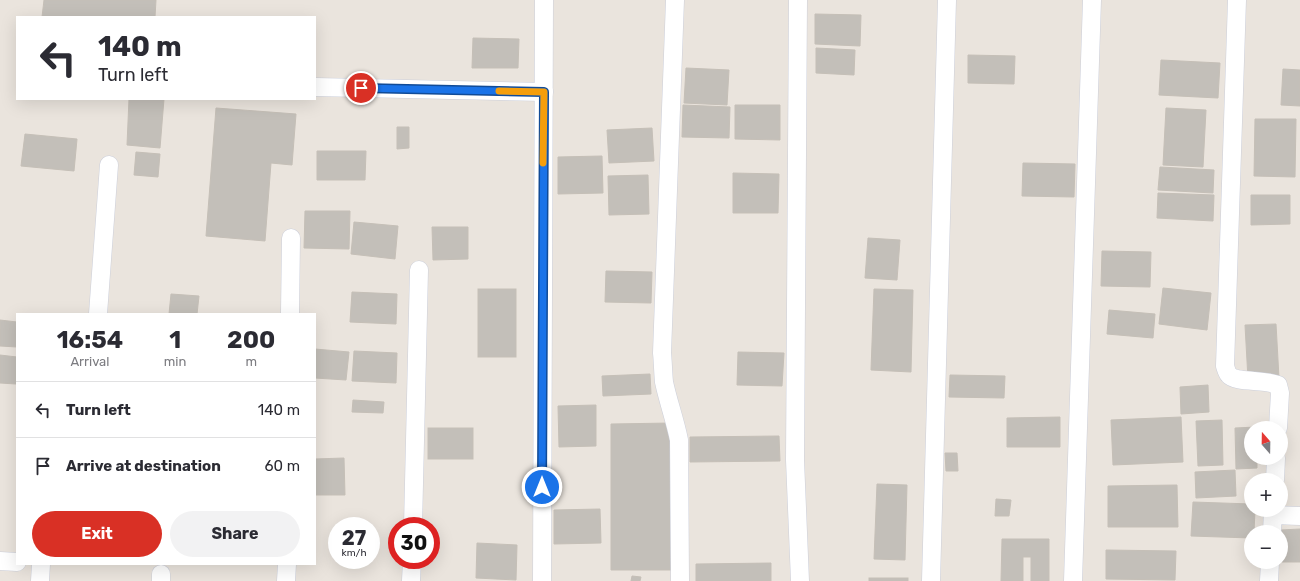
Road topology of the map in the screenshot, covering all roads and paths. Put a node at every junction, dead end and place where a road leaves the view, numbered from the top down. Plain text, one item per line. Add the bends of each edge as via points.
1 (544, 0) edge
2 (675, 0) edge
3 (798, 0) edge
4 (947, 0) edge
5 (1092, 0) edge
6 (1237, 0) edge
7 (316, 87) edge
8 (544, 92) junction
9 (109, 165) dead end
10 (291, 238) dead end
11 (419, 270) dead end
12 (98, 313) edge
13 (290, 313) edge
14 (1278, 421) edge
15 (1300, 516) edge
16 (412, 517) edge
17 (1272, 519) edge
18 (0, 561) edge
19 (16, 562) edge
20 (40, 565) edge
21 (287, 565) edge
22 (412, 569) edge
23 (1270, 569) edge
24 (40, 581) edge
25 (286, 581) edge
26 (411, 581) edge
27 (542, 581) edge
28 (680, 581) edge
29 (800, 581) edge
30 (931, 581) edge
31 (1073, 581) edge
32 (1269, 581) edge

1 - 8 street
2 - 28 street via 662,353 664,380 679,440
3 - 29 street via 795,460
4 - 30 street
5 - 31 street
6 - 14 street via 1225,366 1228,375 1234,379 1278,385
7 - 8 street
8 - 27 street
9 - 12 street
10 - 13 street
11 - 16 street
15 - 17 street
18 - 19 street
20 - 24 street
21 - 25 street
22 - 26 street
23 - 32 street

